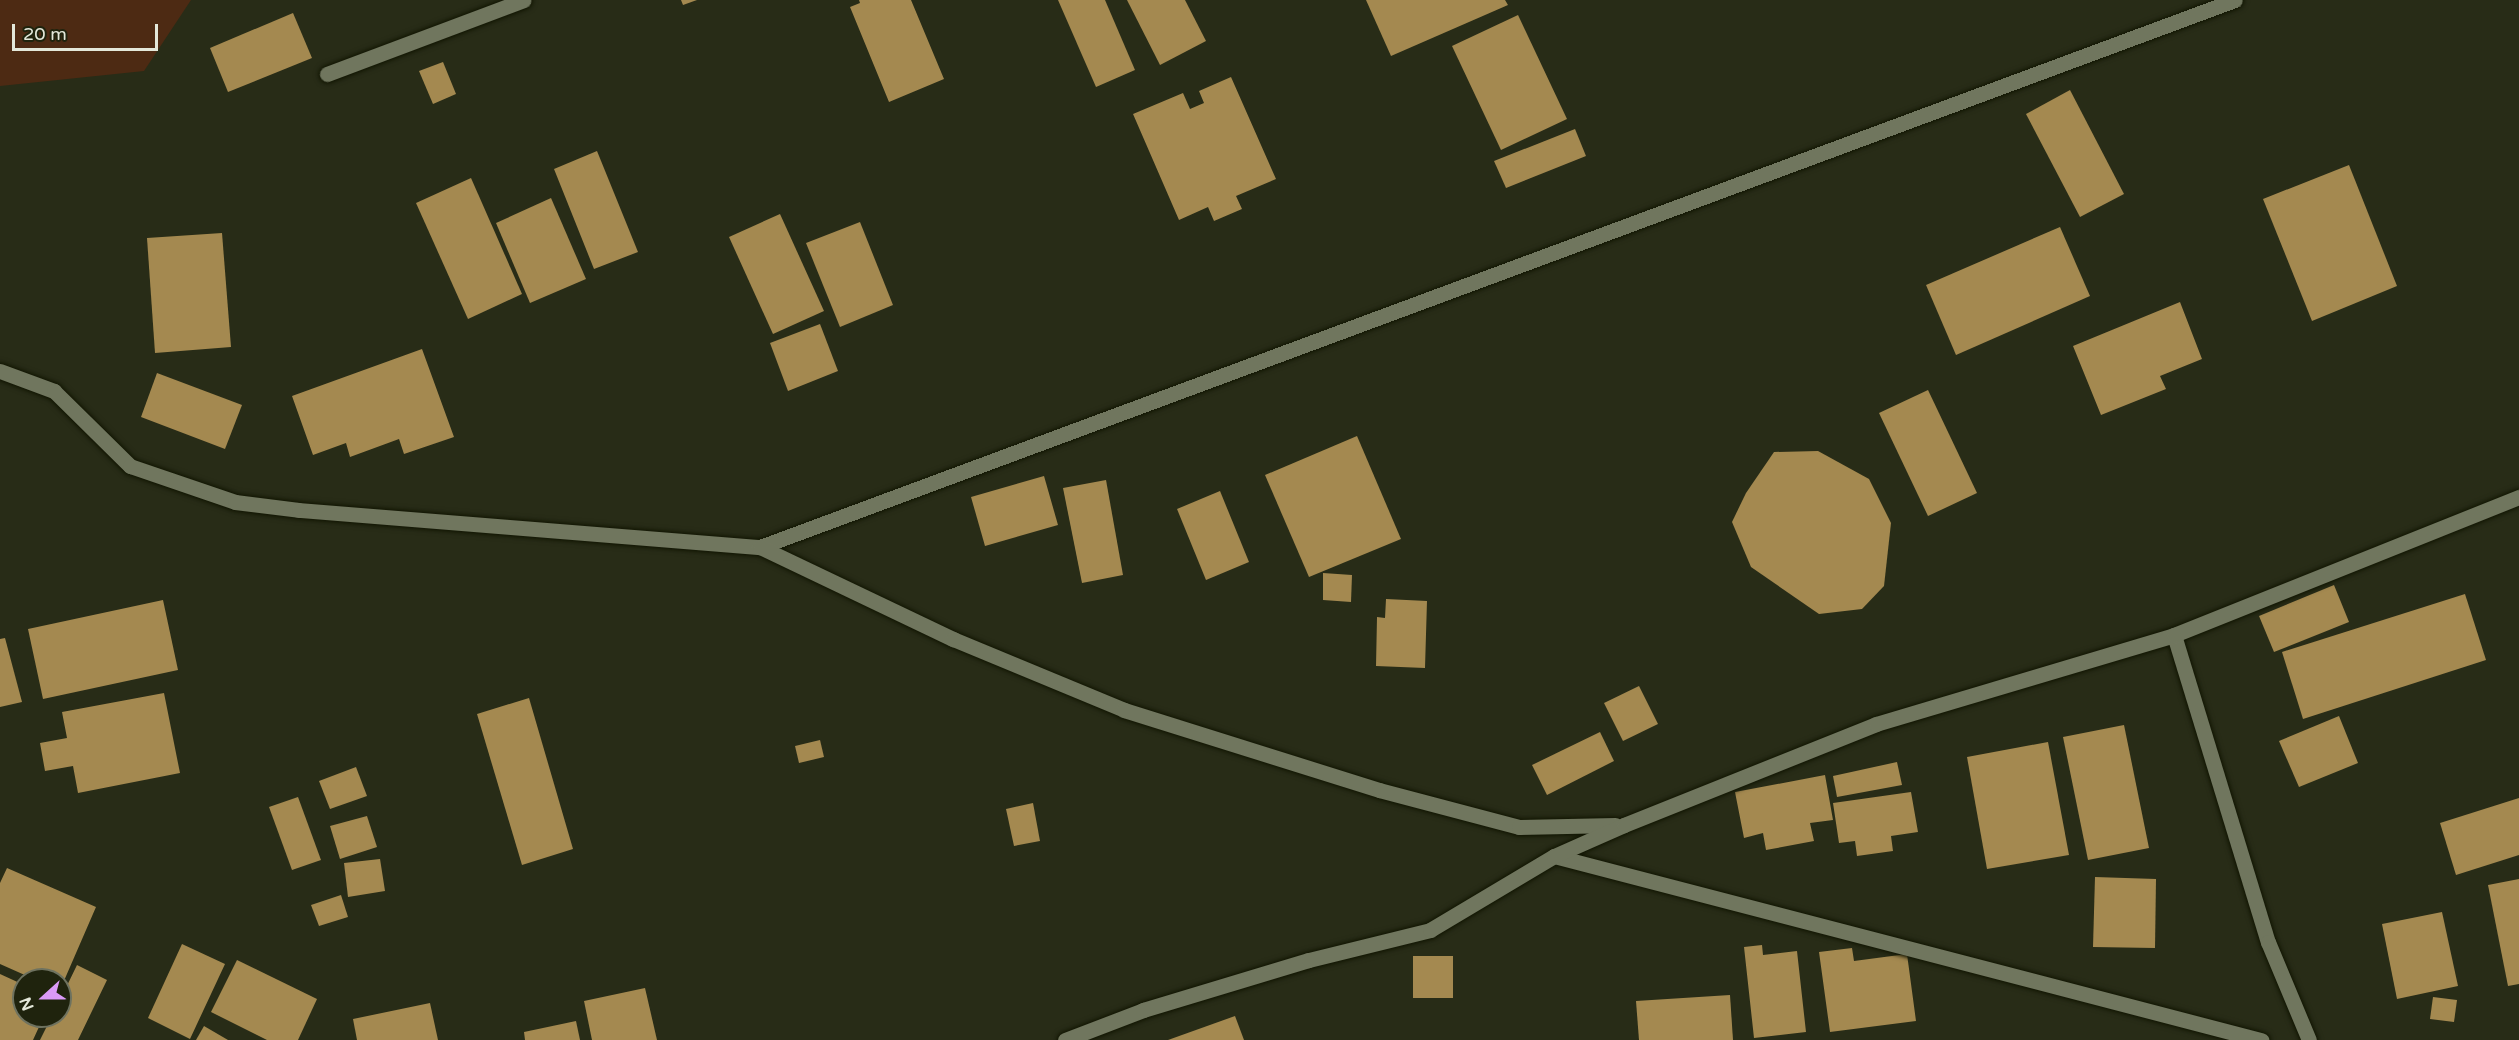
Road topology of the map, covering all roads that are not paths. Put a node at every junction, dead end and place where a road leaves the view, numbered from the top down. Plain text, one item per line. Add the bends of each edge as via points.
1 (524, 0) edge
2 (2235, 0) edge
3 (327, 74) dead end
4 (0, 371) edge
5 (2519, 496) edge
6 (760, 547) junction
7 (2174, 634) junction
8 (1624, 825) junction
9 (1554, 856) junction
10 (1065, 1040) edge
11 (2261, 1040) edge
12 (2309, 1040) edge

1 - 3 street
2 - 6 street
4 - 6 street via 54,391 130,466 235,502
5 - 7 street
6 - 8 street via 953,639 1124,710 1379,790 1519,827
7 - 8 street via 1876,724
7 - 12 street via 2268,942
8 - 9 street
9 - 10 street via 1430,930 1309,960 1143,1010
9 - 11 street

